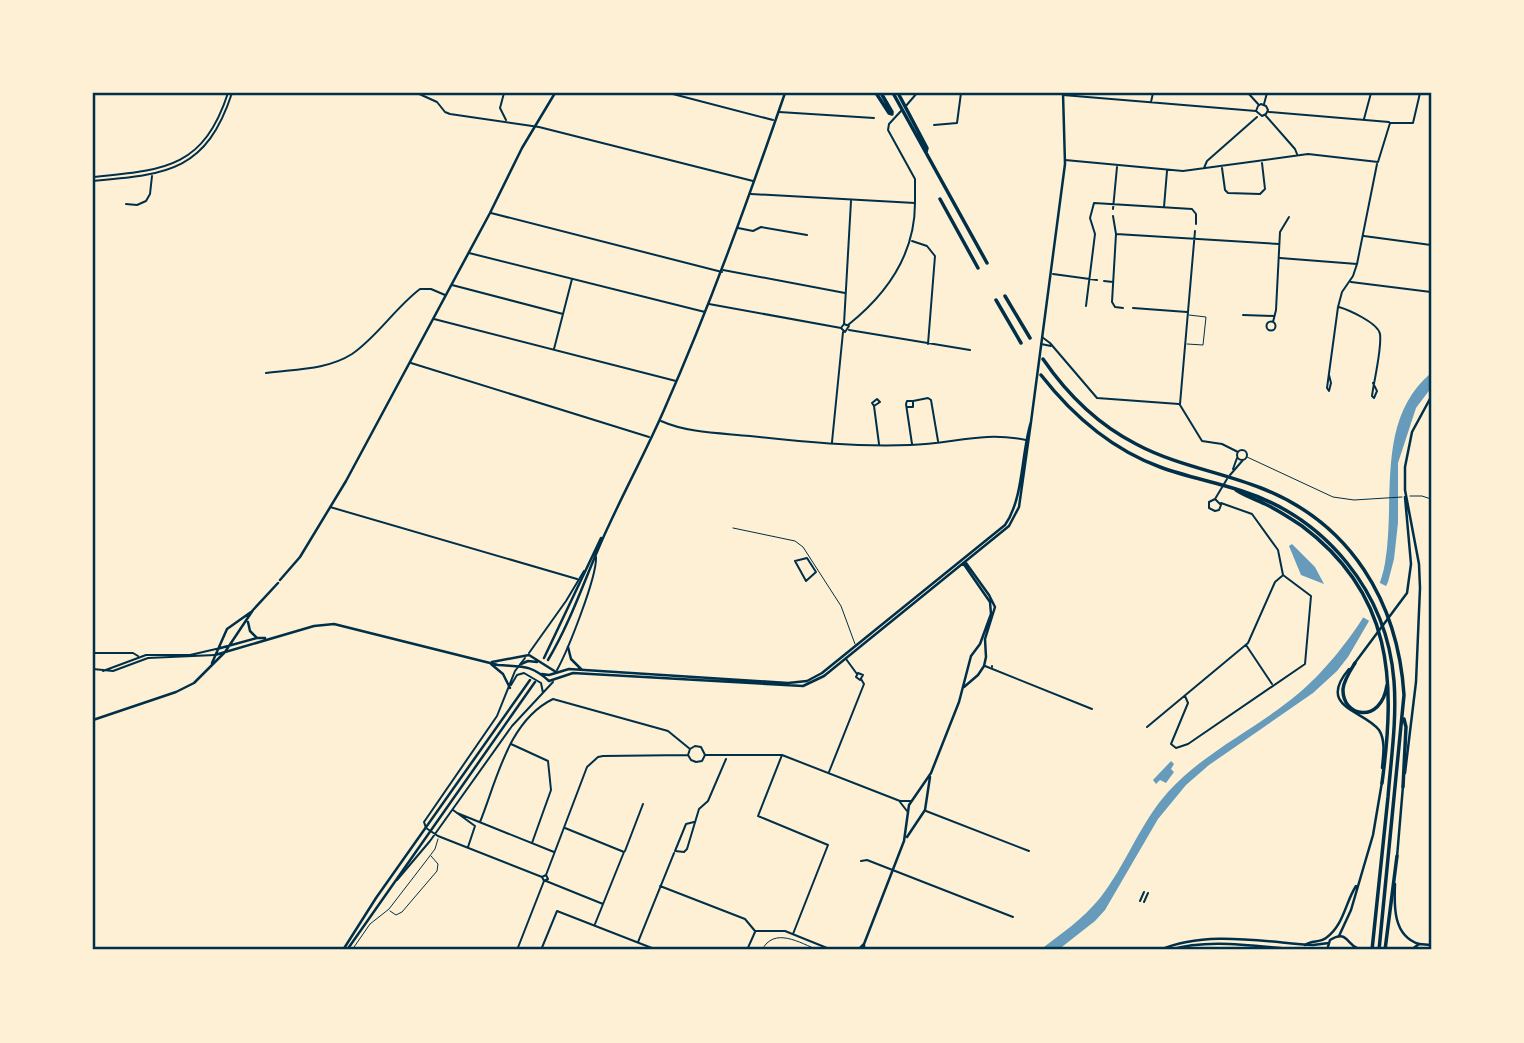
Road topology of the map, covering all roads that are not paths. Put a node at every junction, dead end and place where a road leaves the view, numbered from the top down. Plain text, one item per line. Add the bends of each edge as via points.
1 (230, 93) edge
2 (416, 93) edge
3 (504, 93) edge
4 (555, 93) edge
5 (669, 93) edge
6 (784, 93) edge
7 (878, 93) edge
8 (896, 93) edge
9 (917, 93) edge
10 (961, 93) edge
11 (1153, 93) edge
12 (1248, 93) edge
13 (1268, 93) edge
14 (1371, 93) edge
15 (1420, 93) edge
16 (1063, 94) edge
17 (1151, 103) junction
18 (1259, 105) junction
19 (1264, 105) junction
20 (1256, 111) junction
21 (778, 112) junction
22 (1266, 113) junction
23 (892, 114) dead end
24 (1259, 115) junction
25 (874, 118) dead end
26 (507, 120) junction
27 (775, 120) junction
28 (1364, 120) junction
29 (1390, 122) junction
30 (934, 125) dead end
31 (534, 126) junction
32 (1297, 154) junction
33 (1065, 160) junction
34 (1208, 161) junction
35 (1262, 162) junction
36 (1378, 163) junction
37 (1117, 166) junction
38 (1222, 167) junction
39 (1204, 169) junction
40 (1209, 169) junction
41 (1168, 170) junction
42 (152, 173) junction
43 (93, 179) edge
44 (754, 181) junction
45 (750, 193) junction
46 (940, 199) dead end
47 (852, 200) junction
48 (915, 203) junction
49 (1113, 203) junction
50 (126, 204) dead end
51 (1164, 207) junction
52 (1113, 209) dead end
53 (490, 213) junction
54 (1113, 216) dead end
55 (1289, 217) dead end
56 (1196, 224) dead end
57 (738, 228) junction
58 (1195, 232) dead end
59 (1116, 234) junction
60 (807, 235) dead end
61 (1363, 236) junction
62 (1195, 238) junction
63 (911, 240) junction
64 (1279, 244) junction
65 (1431, 245) edge
66 (469, 252) junction
67 (1279, 258) junction
68 (986, 263) dead end
69 (1357, 264) junction
70 (978, 268) dead end
71 (722, 271) junction
72 (1051, 274) junction
73 (572, 278) junction
74 (1089, 279) junction
75 (1097, 280) dead end
76 (1104, 281) dead end
77 (1350, 281) junction
78 (1113, 282) junction
79 (451, 285) junction
80 (1431, 292) edge
81 (845, 293) junction
82 (446, 295) junction
83 (1005, 296) dead end
84 (996, 300) dead end
85 (709, 304) junction
86 (1086, 306) dead end
87 (1122, 307) dead end
88 (1338, 307) junction
89 (1133, 308) dead end
90 (706, 312) junction
91 (1189, 313) junction
92 (563, 314) junction
93 (1243, 315) dead end
94 (1275, 316) junction
95 (433, 318) junction
96 (1273, 322) dead end
97 (846, 324) junction
98 (842, 330) junction
99 (849, 330) junction
100 (1042, 337) junction
101 (1030, 338) dead end
102 (1021, 343) dead end
103 (928, 344) junction
104 (1041, 344) junction
105 (1187, 344) junction
106 (1052, 347) junction
107 (554, 350) junction
108 (970, 350) dead end
109 (1043, 359) dead end
110 (410, 363) junction
111 (266, 373) dead end
112 (1041, 375) dead end
113 (1329, 375) dead end
114 (677, 381) junction
115 (1373, 383) dead end
116 (1431, 397) edge
117 (913, 401) junction
118 (1180, 404) junction
119 (874, 406) dead end
120 (907, 407) junction
121 (660, 421) junction
122 (651, 438) junction
123 (1028, 440) junction
124 (938, 442) junction
125 (832, 444) junction
126 (879, 445) junction
127 (912, 445) junction
128 (1238, 452) junction
129 (1237, 457) junction
130 (1247, 457) junction
131 (1243, 460) junction
132 (1233, 471) junction
133 (1231, 487) junction
134 (1405, 490) junction
135 (1215, 499) junction
136 (1431, 499) edge
137 (1221, 503) junction
138 (330, 507) junction
139 (733, 528) dead end
140 (605, 532) junction
141 (596, 557) junction
142 (807, 558) joint
143 (963, 563) junction
144 (587, 568) junction
145 (1283, 575) junction
146 (578, 579) junction
147 (253, 610) junction
148 (248, 618) junction
149 (257, 638) junction
150 (268, 638) junction
151 (1246, 644) junction
152 (230, 646) junction
153 (568, 647) junction
154 (857, 647) junction
155 (978, 647) junction
156 (217, 649) junction
157 (986, 651) junction
158 (225, 652) junction
159 (93, 653) edge
160 (125, 654) junction
161 (215, 655) junction
162 (527, 656) junction
163 (139, 657) junction
164 (844, 657) junction
165 (135, 661) junction
166 (488, 662) junction
167 (537, 662) junction
168 (1355, 663) junction
169 (519, 666) junction
170 (984, 666) junction
171 (211, 667) junction
172 (93, 670) edge
173 (582, 670) junction
174 (556, 672) junction
175 (966, 673) junction
176 (542, 674) junction
177 (555, 678) junction
178 (973, 678) junction
179 (1388, 679) junction
180 (533, 681) dead end
181 (742, 683) junction
182 (1273, 685) junction
183 (964, 687) junction
184 (510, 688) junction
185 (542, 694) junction
186 (1185, 696) junction
187 (1091, 709) dead end
188 (1403, 716) junction
189 (93, 720) edge
190 (1147, 727) dead end
191 (510, 744) junction
192 (690, 749) junction
193 (688, 755) junction
194 (705, 755) junction
195 (782, 755) junction
196 (726, 760) dead end
197 (828, 773) junction
198 (931, 773) junction
199 (1382, 783) junction
200 (1403, 787) junction
201 (918, 793) junction
202 (927, 799) junction
203 (900, 801) junction
204 (911, 801) junction
205 (643, 804) dead end
206 (453, 809) junction
207 (925, 810) junction
208 (457, 813) junction
209 (907, 815) junction
210 (480, 822) junction
211 (694, 822) junction
212 (917, 822) junction
213 (565, 828) junction
214 (428, 830) junction
215 (436, 835) junction
216 (904, 841) junction
217 (532, 843) junction
218 (468, 847) junction
219 (675, 851) junction
220 (1029, 851) dead end
221 (555, 852) junction
222 (624, 852) junction
223 (430, 855) junction
224 (1396, 856) junction
225 (861, 861) dead end
226 (890, 869) junction
227 (544, 879) junction
228 (394, 883) junction
229 (1358, 883) junction
230 (660, 886) junction
231 (1143, 891) dead end
232 (1147, 893) dead end
233 (1140, 901) dead end
234 (1144, 902) dead end
235 (603, 904) junction
236 (389, 909) junction
237 (1013, 917) dead end
238 (595, 925) junction
239 (755, 931) junction
240 (793, 934) junction
241 (1339, 936) junction
242 (638, 943) junction
243 (1329, 943) junction
244 (1352, 943) junction
245 (864, 944) junction
246 (1419, 944) junction
247 (1431, 944) edge
248 (1306, 945) junction
249 (1362, 949) edge
250 (345, 950) edge
251 (352, 950) edge
252 (517, 950) edge
253 (541, 950) edge
254 (657, 950) edge
255 (747, 950) edge
256 (762, 950) edge
257 (818, 950) edge
258 (832, 950) edge
259 (858, 950) edge
260 (864, 950) edge
261 (1160, 950) edge
262 (1170, 950) edge
263 (1307, 950) edge
264 (1327, 950) edge
265 (1353, 950) edge
266 (1376, 950) edge
267 (1385, 950) edge
268 (1411, 950) edge

1 - 42 street via 220,124 199,152 181,164
2 - 26 street via 450,114
3 - 26 street via 500,108
4 - 31 street
5 - 27 street
6 - 21 street
7 - 23 highway
8 - 68 highway
9 - 48 street via 889,124 889,134 915,179
10 - 30 street via 957,123
11 - 17 street
12 - 18 street
13 - 19 street
14 - 28 street
15 - 29 street via 1413,123
16 - 17 street
16 - 33 street
17 - 20 street
18 - 19 street
18 - 20 street
19 - 22 street
20 - 24 street
21 - 25 street
21 - 27 street
22 - 24 street
22 - 28 street
22 - 32 street
24 - 34 street
26 - 31 street
27 - 44 street
28 - 29 street
29 - 36 street
31 - 44 street
31 - 53 street
32 - 35 street
32 - 36 street
33 - 37 street
33 - 72 street
34 - 39 street
34 - 40 street
35 - 38 street
35 - 38 street via 1265,189 1260,194 1228,193
36 - 61 street
37 - 41 street
37 - 49 street
38 - 40 street
39 - 40 street
39 - 41 street
41 - 51 street
42 - 43 street
42 - 50 street via 146,201
44 - 45 street
45 - 47 street
45 - 57 street
46 - 70 highway
47 - 48 street
47 - 81 street
48 - 63 street
49 - 51 street
49 - 52 street
49 - 74 street via 1096,202 1091,207 1095,234
51 - 56 street via 1192,209
53 - 66 street
53 - 71 street
54 - 59 street
55 - 64 street
57 - 60 street
57 - 71 street
58 - 62 street
59 - 62 street
59 - 78 street
61 - 65 street
61 - 69 street
62 - 64 street
62 - 91 street
63 - 97 street via 879,296
63 - 103 street via 927,246 935,256
64 - 67 street
66 - 73 street
66 - 79 street
67 - 69 street
67 - 94 street
69 - 77 street
71 - 81 street
71 - 85 street
72 - 74 street
72 - 100 street
73 - 90 street
73 - 92 street
74 - 75 street
74 - 86 street
76 - 78 street
77 - 80 street
77 - 88 street
78 - 87 street via 1112,304
79 - 82 street
79 - 92 street
81 - 97 street
82 - 95 street
82 - 111 street via 420,289 342,359
83 - 101 highway
84 - 102 highway
85 - 90 street
85 - 98 street
88 - 113 street
88 - 115 street via 1379,331
89 - 91 street
90 - 114 street
91 - 105 street
91 - 105 lane via 1206,317 1205,344
92 - 107 street
93 - 94 street
94 - 96 street
95 - 107 street
95 - 110 street
97 - 98 street
97 - 99 street
98 - 99 street
98 - 125 street
99 - 103 street
100 - 104 street
100 - 106 street
103 - 108 street
104 - 106 street
104 - 123 street
105 - 118 street
106 - 118 street via 1097,398
107 - 114 street
109 - 188 highway via 1080,404 1127,440 1168,459 1270,492 1306,512 1339,540 1368,576 1390,620 1403,674
110 - 122 street
110 - 138 street
112 - 133 highway via 1081,419 1116,446 1160,467
114 - 121 street
116 - 134 street via 1409,441
117 - 120 street via 913,407
117 - 120 street via 906,402
117 - 124 street via 931,400
118 - 128 street via 1202,441
119 - 126 street
120 - 127 street
121 - 122 street
121 - 125 street via 697,431
122 - 140 street
123 - 124 street via 978,436
123 - 143 street via 1016,510 1000,531
124 - 127 street
125 - 126 street
126 - 127 street
128 - 129 street
128 - 130 street via 1244,450
129 - 131 street
129 - 132 street
130 - 131 street
130 - 136 lane via 1333,497
131 - 132 street
132 - 135 street
133 - 179 highway via 1302,527 1348,572 1376,620
133 - 266 highway via 1280,506 1323,535 1355,573 1385,632 1392,660 1394,736
134 - 168 street via 1411,572 1407,593
134 - 200 street via 1420,588 1416,682
135 - 137 street
135 - 137 street via 1209,502 1212,510 1219,510
137 - 145 street via 1252,514 1278,550
138 - 146 street
138 - 147 street via 300,557
139 - 154 lane via 795,541 803,547 841,606
140 - 141 street
140 - 144 street
141 - 144 street via 578,604 546,659
141 - 153 street
142 - 142 street via 816,572 806,581 795,561
143 - 154 street
143 - 155 street via 992,608
143 - 157 street via 995,607
144 - 146 street
145 - 151 street via 1275,582
145 - 182 street via 1311,599 1305,664
146 - 162 street
147 - 148 street
147 - 156 street via 227,629
148 - 149 street via 249,629
148 - 152 street
149 - 150 street
149 - 152 street
150 - 158 street
150 - 166 street via 334,624
151 - 182 street
151 - 186 street
152 - 156 street
152 - 158 street
153 - 173 street via 572,661
153 - 174 street
154 - 164 street
155 - 157 street
155 - 175 street
156 - 161 street
156 - 163 street
157 - 170 street
158 - 161 street
158 - 171 street
159 - 160 street
160 - 163 street
160 - 165 street
161 - 165 street
161 - 171 street
162 - 166 street
162 - 167 street
162 - 169 street
163 - 165 street
163 - 165 street
164 - 181 street via 819,679 803,686
164 - 197 street via 864,684
165 - 172 street via 113,671
166 - 169 street
166 - 184 street via 503,674
167 - 169 street
167 - 174 street
168 - 179 highway via 1343,693 1347,704 1357,711 1373,711 1381,704
168 - 199 street via 1341,681 1339,694 1345,706 1381,732
169 - 176 street
169 - 184 street
170 - 178 street
170 - 187 street
171 - 189 street via 182,690
173 - 174 street
173 - 181 street
174 - 176 street
174 - 177 street
175 - 178 street
175 - 183 street
176 - 177 street via 549,681
177 - 181 street via 566,674 627,675
177 - 185 street
178 - 183 street
179 - 199 highway
180 - 214 street
182 - 186 street via 1176,748 1171,744 1188,703
183 - 198 street
184 - 185 street via 517,675 524,673 541,683
184 - 214 street via 497,716 425,820
185 - 206 street via 512,726
186 - 190 street
188 - 200 highway
188 - 266 highway
191 - 192 street via 536,710 556,699 668,731
191 - 210 street
191 - 217 street via 548,761 551,790
192 - 193 street
192 - 194 street via 701,747
193 - 194 street via 696,762
193 - 213 street via 598,757 587,767
194 - 195 street
195 - 197 street
195 - 240 street via 758,816 828,845
196 - 211 street
197 - 203 street
198 - 201 street
198 - 202 street
199 - 229 street
200 - 224 street
201 - 202 street
201 - 204 street
202 - 207 street
203 - 204 street
203 - 209 street
204 - 209 street
205 - 222 street
206 - 208 street
206 - 215 street
207 - 212 street
207 - 220 street
208 - 210 street
208 - 218 street via 475,826
209 - 212 street
209 - 216 street
210 - 217 street
211 - 219 street via 686,824
211 - 219 street via 687,849
212 - 216 street
213 - 221 street
213 - 222 street
214 - 215 street
214 - 228 street
214 - 250 street via 381,891
215 - 218 street
215 - 223 lane
215 - 228 street
216 - 226 street
217 - 221 street
218 - 227 street
219 - 230 street
221 - 227 street via 548,879
222 - 235 street
223 - 236 lane
223 - 236 lane via 438,867 421,890 398,914
224 - 246 street via 1397,921
224 - 267 highway
225 - 226 street
226 - 237 street
226 - 245 street
227 - 235 street
227 - 252 street
228 - 250 street
229 - 241 street
229 - 248 street via 1338,926 1322,941
230 - 239 street via 745,919
230 - 242 street
231 - 233 street
232 - 234 street
235 - 238 street
236 - 251 lane via 370,924
238 - 242 street
238 - 253 street via 557,911
239 - 240 street
239 - 255 street
240 - 258 street
241 - 243 street
241 - 244 street
242 - 254 street
243 - 248 street
243 - 264 street
244 - 249 street
244 - 265 street
245 - 259 street
245 - 260 street
246 - 247 street
246 - 268 street
248 - 261 street via 1209,939
249 - 266 street
256 - 257 lane via 778,937
262 - 263 street via 1195,944

